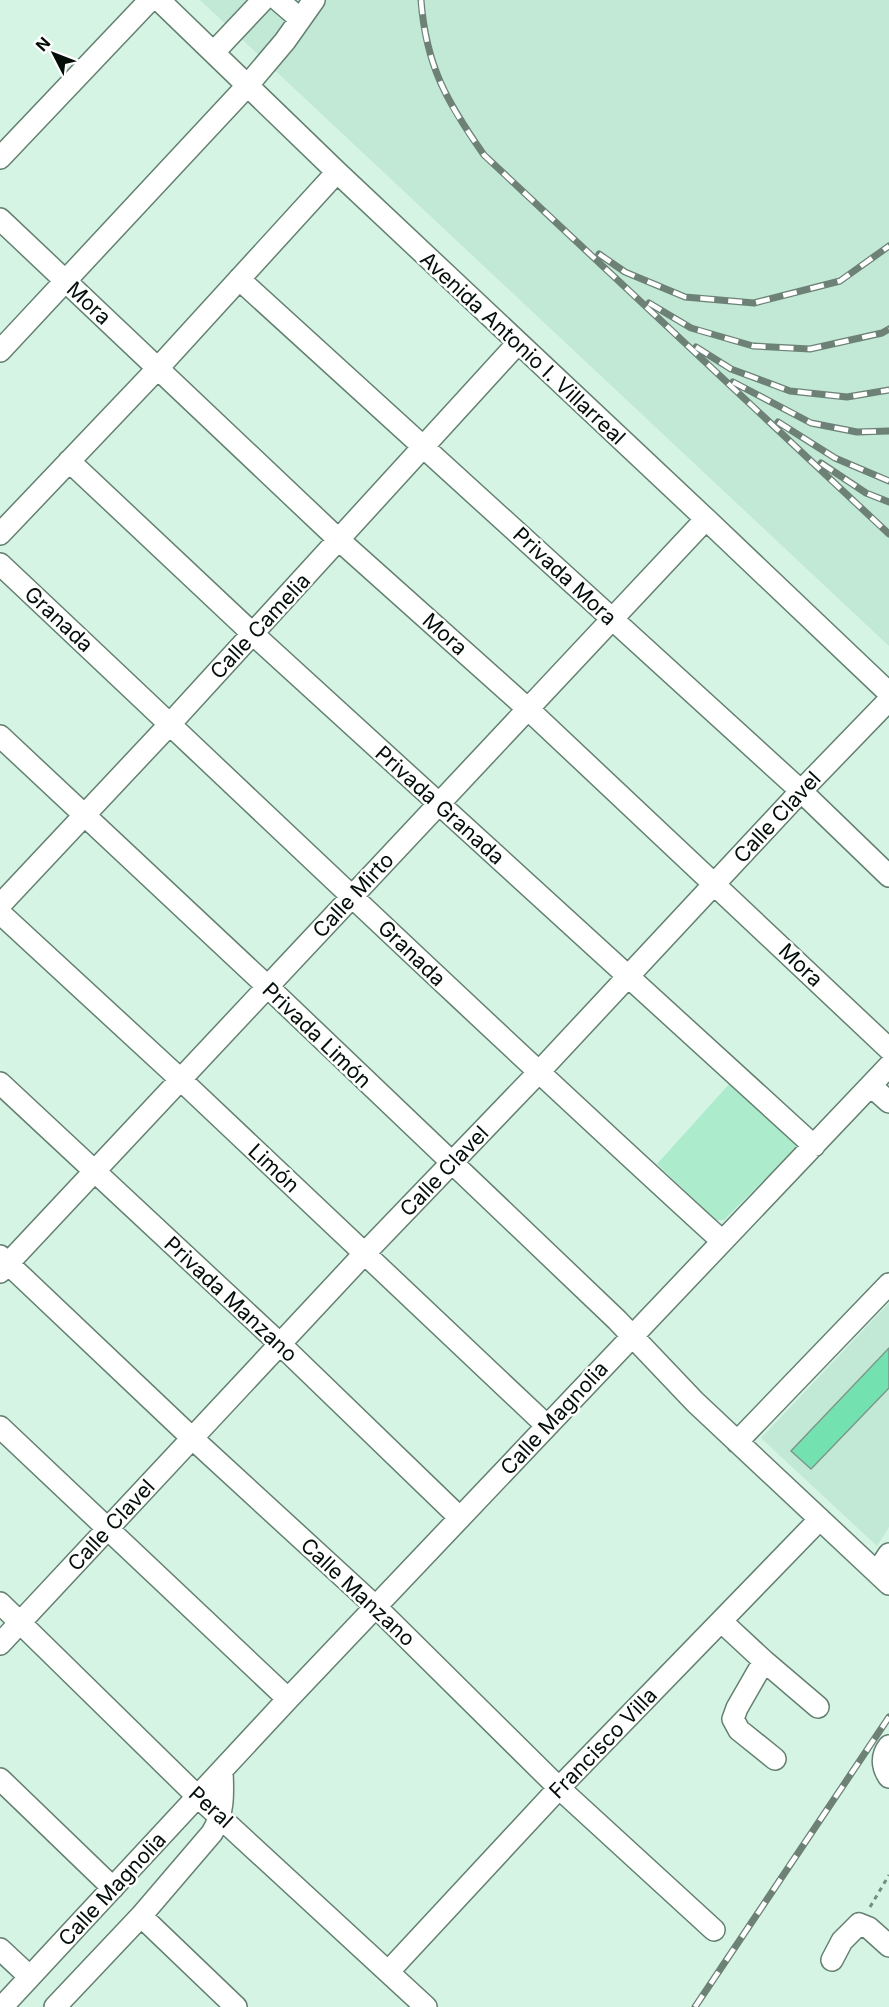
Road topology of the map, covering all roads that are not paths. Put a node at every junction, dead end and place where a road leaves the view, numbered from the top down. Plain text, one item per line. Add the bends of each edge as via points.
1 (150, 0) edge
2 (159, 0) edge
3 (263, 0) edge
4 (278, 0) edge
5 (314, 0) edge
6 (300, 19) junction
7 (214, 52) junction
8 (247, 86) junction
9 (0, 158) edge
10 (337, 172) junction
11 (0, 219) edge
12 (239, 279) junction
13 (65, 280) junction
14 (518, 343) junction
15 (0, 351) edge
16 (159, 367) junction
17 (424, 447) junction
18 (69, 461) junction
19 (706, 519) junction
20 (0, 534) edge
21 (339, 540) junction
22 (0, 564) edge
23 (612, 619) junction
24 (253, 634) junction
25 (889, 693) edge
26 (889, 700) edge
27 (528, 709) junction
28 (170, 724) junction
29 (0, 736) edge
30 (801, 791) junction
31 (438, 803) junction
32 (85, 814) junction
33 (889, 876) edge
34 (715, 884) junction
35 (352, 895) junction
36 (0, 905) edge
37 (0, 913) edge
38 (628, 976) junction
39 (268, 987) junction
40 (889, 1049) edge
41 (889, 1065) edge
42 (538, 1073) junction
43 (180, 1079) junction
44 (0, 1083) edge
45 (871, 1086) junction
46 (889, 1102) edge
47 (814, 1146) junction
48 (451, 1164) junction
49 (96, 1172) junction
50 (722, 1241) junction
51 (365, 1253) junction
52 (3, 1264) edge
53 (889, 1284) edge
54 (632, 1336) junction
55 (280, 1344) junction
56 (546, 1425) junction
57 (0, 1427) edge
58 (192, 1438) junction
59 (737, 1442) junction
60 (460, 1518) junction
61 (820, 1519) junction
62 (108, 1528) junction
63 (889, 1554) edge
64 (883, 1578) edge
65 (0, 1603) edge
66 (376, 1607) junction
67 (21, 1622) junction
68 (722, 1622) junction
69 (0, 1644) edge
70 (764, 1661) junction
71 (288, 1699) junction
72 (818, 1707) dead end
73 (889, 1746) edge
74 (775, 1759) dead end
75 (222, 1772) junction
76 (887, 1772) edge
77 (0, 1779) edge
78 (559, 1788) junction
79 (197, 1796) junction
80 (220, 1816) junction
81 (113, 1888) junction
82 (141, 1916) junction
83 (714, 1930) dead end
84 (889, 1946) edge
85 (0, 1949) edge
86 (832, 1960) dead end
87 (389, 1971) junction
88 (30, 1977) junction
89 (2, 2007) edge
90 (55, 2007) edge
91 (236, 2007) edge
92 (426, 2007) edge

1 - 9 street
2 - 7 street, Avenida Antonio I. Villarreal
3 - 7 street
4 - 6 street
5 - 6 street
6 - 8 street
7 - 8 street, Avenida Antonio I. Villarreal
8 - 10 street, Avenida Antonio I. Villarreal
8 - 13 street
10 - 12 street
10 - 14 street, Avenida Antonio I. Villarreal
11 - 13 street, Mora
12 - 16 street
12 - 17 street, Privada Mora
13 - 15 street
13 - 16 street, Mora
14 - 17 street, Calle Camelia
14 - 19 street, Avenida Antonio I. Villarreal
16 - 18 street
16 - 21 street, Mora
17 - 21 street, Calle Camelia
17 - 23 street, Privada Mora
18 - 20 street
18 - 24 street, Privada Granada
19 - 23 street, Calle Mirto
19 - 25 street, Avenida Antonio I. Villarreal
21 - 24 street, Calle Camelia
21 - 27 street, Mora
22 - 28 street, Granada
23 - 27 street, Calle Mirto
23 - 30 street, Privada Mora
24 - 28 street, Calle Camelia
24 - 31 street, Privada Granada
26 - 30 street, Calle Clavel
27 - 31 street, Calle Mirto
27 - 34 street, Mora
28 - 32 street, Calle Camelia
28 - 35 street, Granada
29 - 32 street, Privada Limón
30 - 33 street, Privada Mora
30 - 34 street, Calle Clavel
31 - 35 street, Calle Mirto
31 - 38 street, Privada Granada
32 - 36 street, Calle Camelia
32 - 39 street, Privada Limón
34 - 38 street, Calle Clavel
34 - 40 street, Mora
35 - 39 street, Calle Mirto
35 - 42 street, Granada
37 - 43 street, Limón
38 - 42 street, Calle Clavel
38 - 47 street, Privada Granada
39 - 43 street, Calle Mirto
39 - 48 street, Privada Limón
41 - 45 street, Calle Magnolia
42 - 48 street, Calle Clavel
42 - 50 street, Granada
43 - 49 street, Calle Mirto
43 - 51 street, Limón
44 - 49 street, Privada Manzano
45 - 46 street
45 - 47 street, Calle Magnolia
47 - 50 street, Calle Magnolia
48 - 51 street, Calle Clavel
48 - 54 street, Privada Limón
49 - 52 street, Calle Mirto
49 - 55 street, Privada Manzano
50 - 54 street, Calle Magnolia
51 - 55 street, Calle Clavel
51 - 56 street, Limón
52 - 58 street, Calle Manzano
53 - 59 street
54 - 56 street, Calle Magnolia
54 - 59 street, Privada Limón
55 - 58 street, Calle Clavel
55 - 60 street, Privada Manzano
56 - 60 street, Calle Magnolia
57 - 62 street
58 - 62 street, Calle Clavel
58 - 66 street, Calle Manzano
59 - 61 street, Privada Limón
60 - 66 street, Calle Magnolia
61 - 64 street, Privada Limón
61 - 68 street, Francisco Villa
62 - 67 street, Calle Clavel
62 - 71 street
63 - 64 street
65 - 67 street, Peral
66 - 71 street, Calle Magnolia
66 - 78 street, Calle Manzano
67 - 69 street, Calle Clavel
67 - 79 street, Peral
68 - 70 street
68 - 78 street, Francisco Villa
70 - 72 street
70 - 74 street via 733,1719 740,1730
71 - 75 street, Calle Magnolia
73 - 76 street via 883,1757
75 - 79 street, Calle Magnolia
75 - 80 street, Calle Magnolia
77 - 81 street
78 - 83 street, Calle Manzano
78 - 87 street, Francisco Villa
79 - 80 street, Peral
79 - 81 street, Calle Magnolia
80 - 82 street, Calle Magnolia via 207,1840
80 - 87 street, Peral
81 - 88 street, Calle Magnolia
82 - 90 street, Calle Magnolia
82 - 91 street
84 - 86 street via 859,1924 847,1934
85 - 88 street
87 - 92 street, Peral
88 - 89 street, Calle Magnolia

